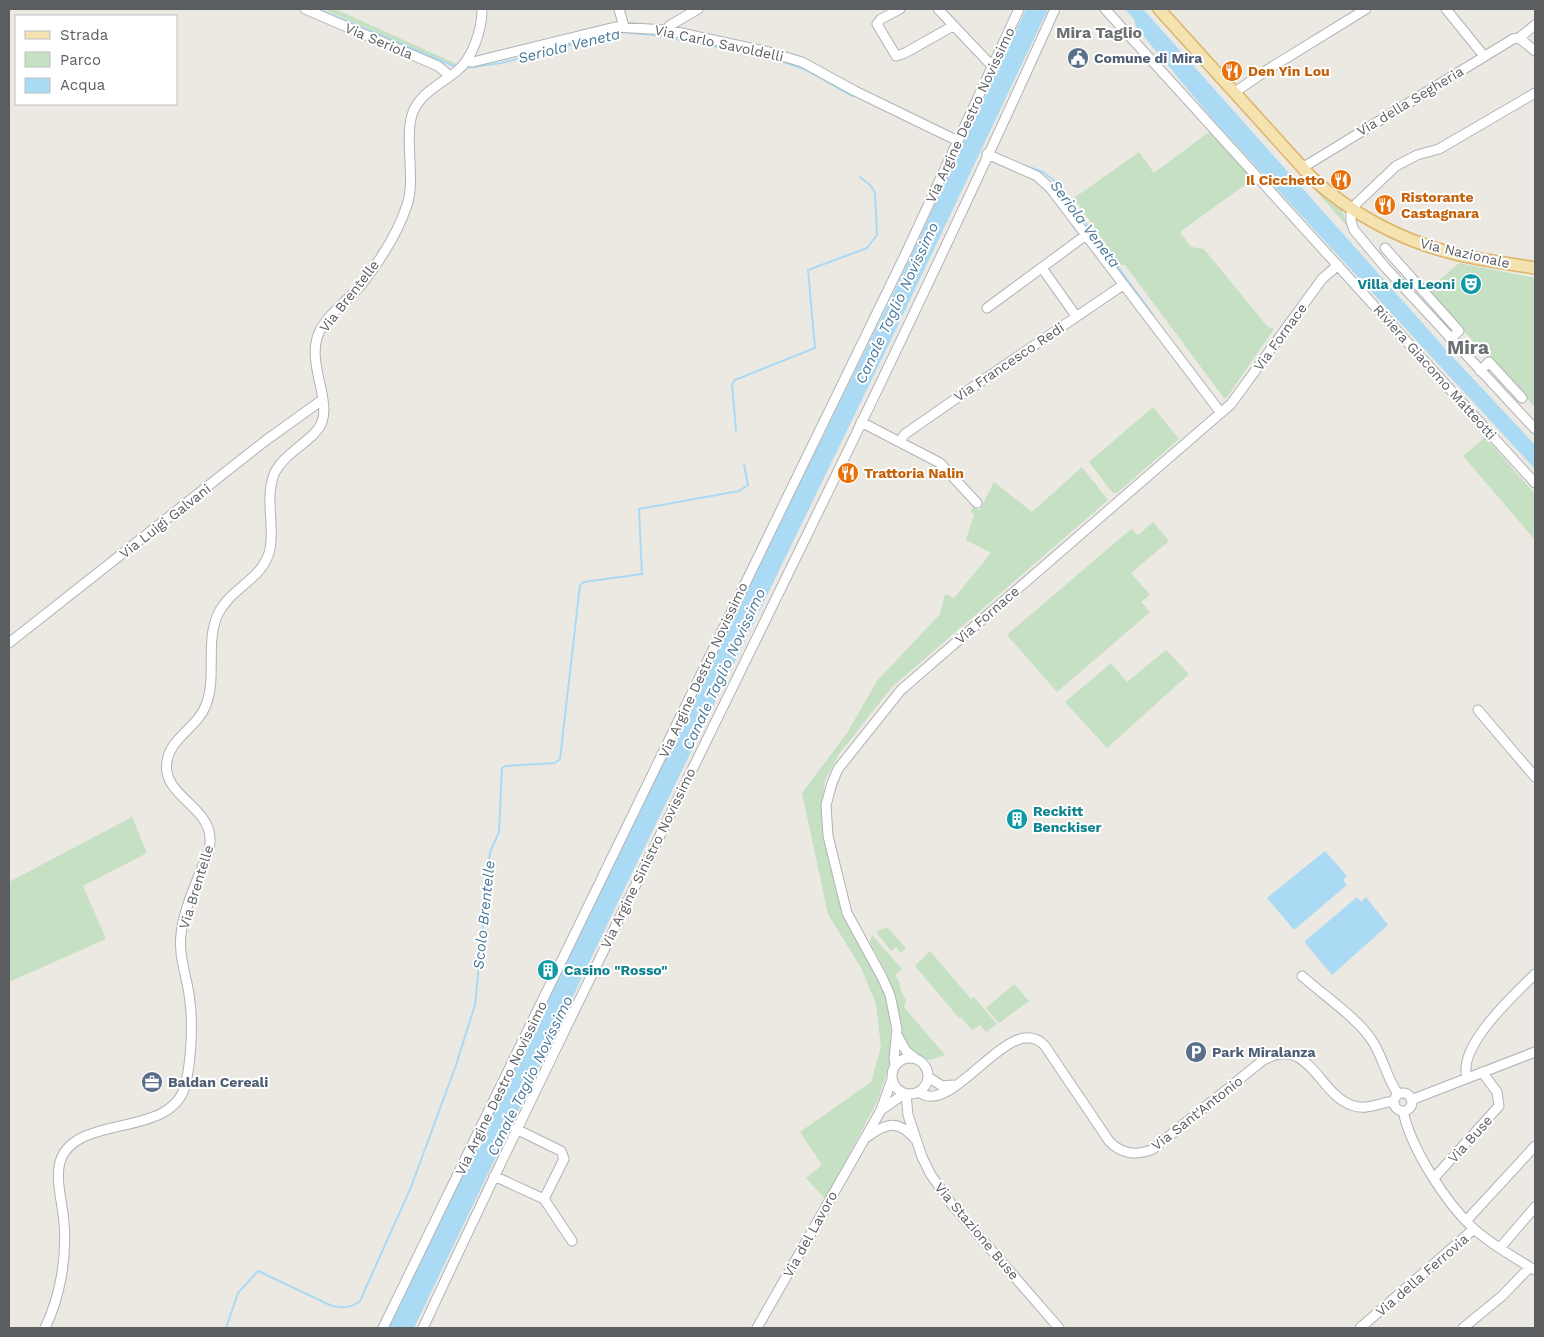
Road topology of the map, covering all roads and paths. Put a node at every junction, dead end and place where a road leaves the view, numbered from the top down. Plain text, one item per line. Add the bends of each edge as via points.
1 (305, 9) edge
2 (482, 9) edge
3 (619, 9) edge
4 (698, 9) edge
5 (900, 9) edge
6 (938, 9) edge
7 (1019, 9) edge
8 (1054, 9) edge
9 (1159, 9) edge
10 (1366, 9) edge
11 (1446, 9) edge
12 (1108, 10) edge
13 (1535, 25) edge
14 (953, 26) junction
15 (624, 27) junction
16 (667, 30) junction
17 (1520, 38) junction
18 (1535, 51) edge
19 (1484, 56) junction
20 (992, 66) junction
21 (459, 68) junction
22 (1235, 92) junction
23 (1535, 93) edge
24 (958, 141) junction
25 (987, 154) junction
26 (1302, 168) junction
27 (1353, 209) junction
28 (1086, 235) junction
29 (1385, 248) dead end
30 (1394, 259) junction
31 (1338, 265) junction
32 (1385, 267) junction
33 (1042, 268) junction
34 (1535, 268) edge
35 (1122, 285) junction
36 (1421, 288) junction
37 (1412, 296) junction
38 (986, 308) dead end
39 (1076, 316) junction
40 (1450, 339) junction
41 (1480, 371) junction
42 (1522, 398) dead end
43 (322, 400) junction
44 (1221, 413) junction
45 (861, 422) junction
46 (1535, 429) edge
47 (899, 442) junction
48 (1535, 483) edge
49 (977, 503) dead end
50 (9, 642) edge
51 (1478, 710) dead end
52 (1535, 777) edge
53 (1535, 974) edge
54 (1302, 976) dead end
55 (897, 1035) junction
56 (1535, 1052) edge
57 (916, 1059) junction
58 (896, 1065) junction
59 (1482, 1072) junction
60 (928, 1077) junction
61 (1467, 1078) junction
62 (892, 1079) junction
63 (956, 1084) junction
64 (918, 1093) junction
65 (905, 1094) junction
66 (1396, 1098) junction
67 (1411, 1100) junction
68 (881, 1110) junction
69 (1403, 1111) junction
70 (912, 1124) junction
71 (516, 1130) junction
72 (863, 1140) junction
73 (916, 1140) junction
74 (1535, 1146) edge
75 (494, 1176) junction
76 (1434, 1178) junction
77 (544, 1199) junction
78 (1535, 1207) edge
79 (1466, 1220) junction
80 (1474, 1229) junction
81 (572, 1241) dead end
82 (1500, 1248) junction
83 (1532, 1268) edge
84 (45, 1328) edge
85 (383, 1328) edge
86 (423, 1328) edge
87 (757, 1328) edge
88 (1059, 1328) edge
89 (1360, 1328) edge
90 (1463, 1328) edge

1 - 21 street, Via Seriola via 438,66
2 - 21 street, Via Brentelle via 479,31
3 - 15 street
4 - 16 street
5 - 14 street via 878,24 896,56
6 - 14 street
7 - 20 street, Via Argine Destro Novissimo
8 - 25 street, Via Argine Sinistro Novissimo via 1031,70
9 - 22 main road, Via Nazionale
10 - 22 street
11 - 19 street
12 - 31 street, Riviera Giacomo Matteotti
13 - 17 street, Via della Segheria
14 - 20 street
15 - 16 street, Via Carlo Savoldelli
15 - 21 street, Via Carlo Savoldelli via 599,30
16 - 24 street, Via Carlo Savoldelli via 802,62
17 - 18 street
17 - 19 street, Via della Segheria
19 - 26 street, Via della Segheria
20 - 24 street, Via Argine Destro Novissimo
21 - 43 street, Via Brentelle via 420,101 412,115 410,191 403,214 364,281 318,334 315,354
22 - 26 main road, Via Nazionale
23 - 27 street via 1439,149 1416,155 1396,166
24 - 85 street, Via Argine Destro Novissimo via 900,267
25 - 28 street via 1042,179
25 - 45 street, Via Argine Sinistro Novissimo
26 - 27 main road, Via Nazionale via 1324,189
27 - 32 street via 1352,225
27 - 34 main road, Via Nazionale via 1416,242 1449,252
28 - 33 street
28 - 35 street
29 - 30 street
30 - 32 street
30 - 36 street
31 - 44 street, Via Fornace via 1322,279 1231,404
31 - 48 street, Riviera Giacomo Matteotti
32 - 37 street
33 - 38 street
33 - 39 street
35 - 39 street, Via Francesco Redi
35 - 44 street
36 - 37 street
36 - 40 street via 1459,331
37 - 40 street
39 - 47 street, Via Francesco Redi via 905,434
40 - 41 street
41 - 42 street via 1489,362
41 - 46 street
43 - 50 street, Via Luigi Galvani
43 - 84 street, Via Brentelle via 324,413 318,428 287,455 273,479 270,493 271,541 266,561 258,573 227,601 216,620 205,707 176,742 167,760 170,783 202,816 210,837 208,855 181,932 180,950 191,1007 184,1090 176,1104 164,1113 87,1137 70,1146 64,1154 59,1172 65,1229 62,1267 52,1314
44 - 55 street, Via Fornace via 900,690 838,770 826,805 828,836 847,913 886,986
45 - 47 street
45 - 71 street, Via Argine Sinistro Novissimo
47 - 49 street via 940,463
51 - 52 street
53 - 61 street via 1480,1036 1467,1061
54 - 66 street via 1366,1032 1375,1045
55 - 57 street, Via Fornace via 906,1051
55 - 58 street, Via Fornace
56 - 59 street
57 - 58 street via 905,1059
57 - 60 street via 925,1066
58 - 62 street
59 - 61 street
59 - 76 street, Via Buse via 1498,1094 1498,1107
60 - 63 street via 942,1086
60 - 64 street
61 - 67 street
62 - 65 street via 896,1088
62 - 68 street, Via del Lavoro
63 - 64 street, Via Sant'Antonio via 935,1095
63 - 66 street, Via Sant'Antonio via 1016,1040 1033,1038 1045,1046 1109,1141 1120,1150 1134,1153 1153,1149 1258,1064 1276,1055 1291,1055 1305,1061 1337,1096 1349,1104 1368,1108
64 - 65 street
64 - 70 street, Via Stazione Buse via 912,1110
65 - 68 street, Via del Lavoro
65 - 70 street, Via Stazione Buse
66 - 67 street via 1405,1094
66 - 69 street via 1396,1108
67 - 69 street via 1411,1106
68 - 72 street, Via del Lavoro
69 - 76 street via 1416,1148
70 - 73 street, Via Stazione Buse
71 - 75 street, Via Argine Sinistro Novissimo
71 - 77 street via 564,1154
72 - 73 street, Via del Lavoro via 890,1124 906,1130
72 - 87 street, Via del Lavoro
73 - 88 street, Via Stazione Buse via 926,1166 943,1192
74 - 79 street
75 - 77 street
75 - 86 street, Via Argine Sinistro Novissimo
76 - 79 street
77 - 81 street
78 - 82 street
79 - 80 street
80 - 82 street, Via della Ferrovia
80 - 89 street, Via della Ferrovia
82 - 83 street, Via della Ferrovia
83 - 90 street

